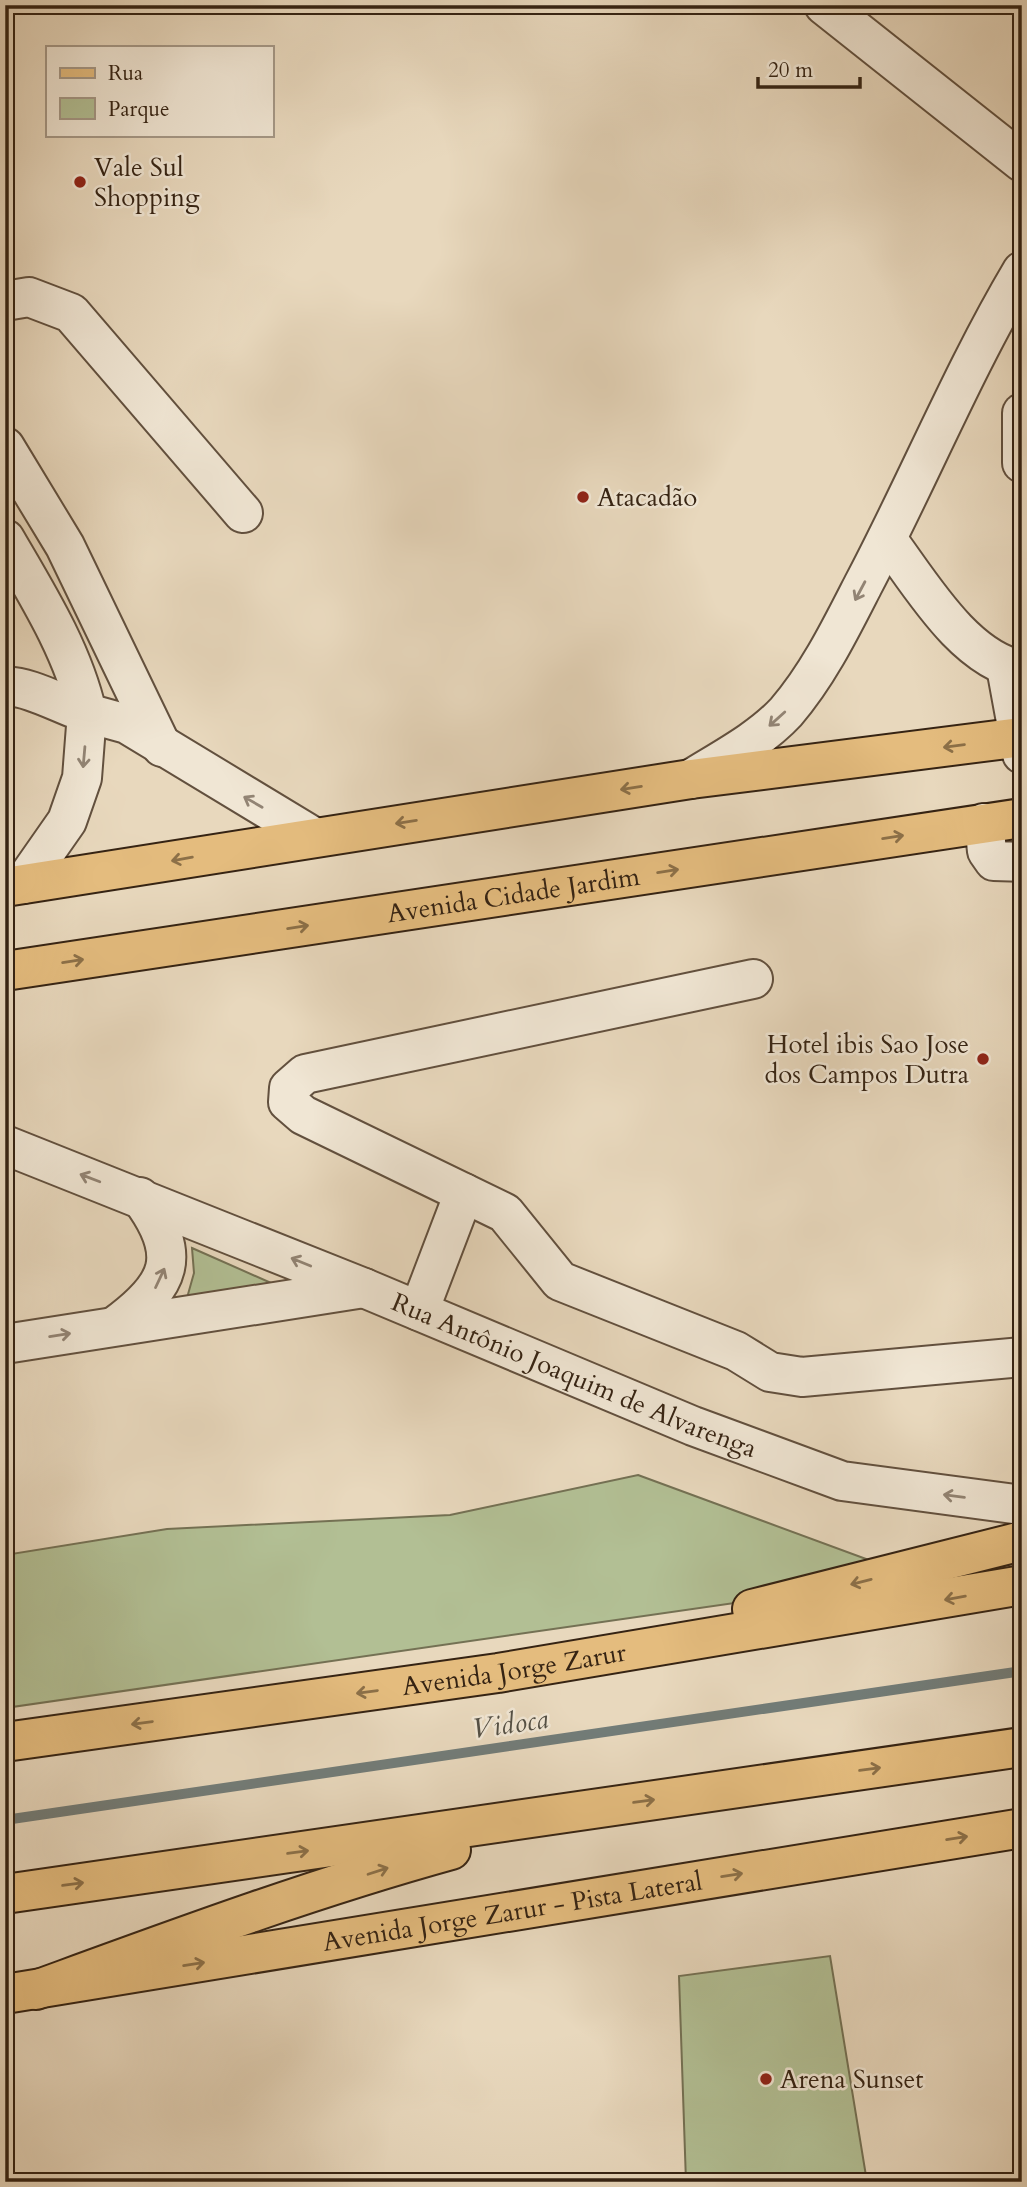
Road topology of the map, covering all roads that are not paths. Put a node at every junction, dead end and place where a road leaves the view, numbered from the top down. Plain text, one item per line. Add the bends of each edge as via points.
1 (824, 5) edge
2 (1022, 162) edge
3 (1022, 271) edge
4 (5, 301) edge
5 (1022, 317) edge
6 (980, 345) junction
7 (1022, 413) edge
8 (5, 447) edge
9 (1022, 463) edge
10 (243, 513) dead end
11 (5, 539) edge
12 (887, 539) junction
13 (1014, 668) edge
14 (5, 687) edge
15 (87, 713) junction
16 (1021, 743) edge
17 (163, 749) junction
18 (691, 779) junction
19 (1022, 818) edge
20 (984, 823) junction
21 (312, 836) junction
22 (1022, 862) edge
23 (14, 885) edge
24 (5, 971) edge
25 (752, 979) dead end
26 (5, 1145) edge
27 (464, 1193) junction
28 (140, 1197) junction
29 (364, 1288) junction
30 (419, 1311) junction
31 (115, 1326) junction
32 (5, 1344) edge
33 (1022, 1357) edge
34 (1022, 1505) edge
35 (1022, 1541) edge
36 (1022, 1586) edge
37 (498, 1673) junction
38 (5, 1742) edge
39 (1022, 1747) edge
40 (602, 1808) junction
41 (1022, 1828) edge
42 (5, 1894) edge
43 (20, 1992) edge

1 - 2 street
3 - 6 street
4 - 10 street via 29,296 71,313
5 - 6 street
6 - 12 street
7 - 9 street
8 - 17 street via 65,546
11 - 15 street via 49,615
12 - 13 street via 949,622 970,642
12 -> 18 street via 833,643 785,712 751,742
13 - 16 street
14 - 15 street via 19,686
15 - 17 street via 127,724
15 -> 23 street via 82,778 67,821
16 -> 18 main road
21 -> 17 street
18 -> 21 main road
19 - 20 main road, Avenida Cidade Jardim
20 - 22 street via 994,861
24 -> 20 main road, Avenida Cidade Jardim
21 -> 23 main road
25 - 27 street via 305,1074 289,1088 288,1102 303,1115
28 -> 26 street, Rua Antônio Joaquim de Alvarenga
27 - 30 street
27 - 33 street via 505,1213 559,1280 736,1351 770,1372 802,1377
29 -> 28 street, Rua Antônio Joaquim de Alvarenga
31 -> 28 street via 143,1306 164,1277 167,1252 159,1222
29 - 30 street, Rua Antônio Joaquim de Alvarenga
29 - 31 street
34 -> 30 street, Rua Antônio Joaquim de Alvarenga via 842,1481 693,1426
32 -> 31 street
35 -> 37 main road
36 -> 37 main road, Avenida Jorge Zarur
37 -> 38 main road, Avenida Jorge Zarur
40 -> 39 main road
42 -> 40 main road
43 -> 40 main road via 384,1868
43 -> 41 main road, Avenida Jorge Zarur - Pista Lateral

